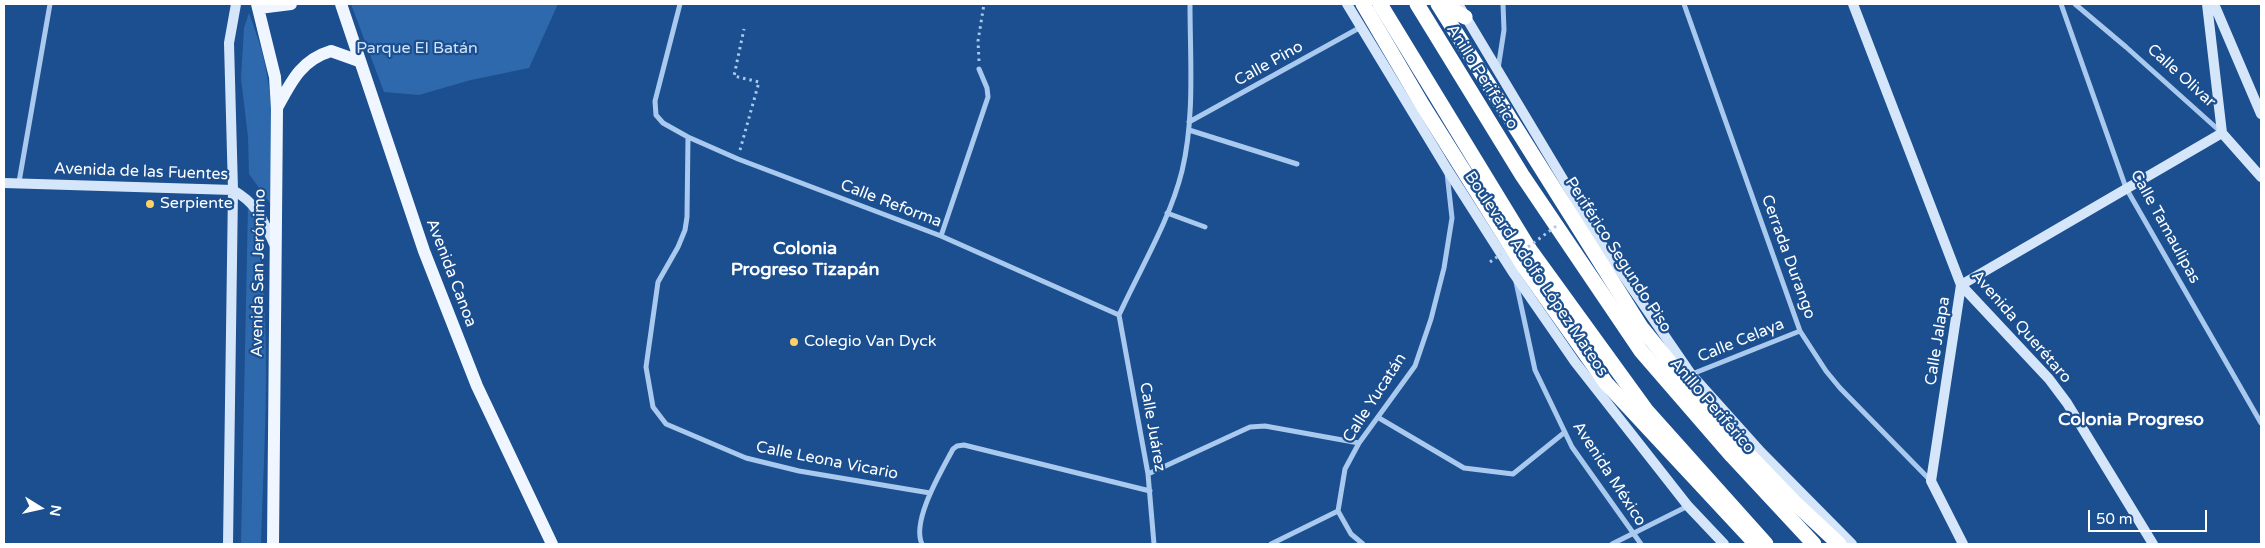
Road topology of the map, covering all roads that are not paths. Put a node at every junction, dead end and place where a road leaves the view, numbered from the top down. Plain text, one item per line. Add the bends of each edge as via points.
1 (50, 4) edge
2 (236, 4) edge
3 (290, 4) edge
4 (341, 4) edge
5 (680, 4) edge
6 (1190, 4) edge
7 (1347, 4) edge
8 (1363, 4) edge
9 (1380, 4) edge
10 (1417, 4) edge
11 (1440, 4) edge
12 (1503, 4) edge
13 (1684, 4) edge
14 (1853, 4) edge
15 (2060, 4) edge
16 (2075, 4) edge
17 (2207, 4) edge
18 (2214, 4) edge
19 (258, 6) edge
20 (1462, 10) edge
21 (1361, 26) junction
22 (359, 61) junction
23 (978, 69) road end
24 (1498, 72) junction
25 (277, 109) junction
26 (2261, 112) edge
27 (1189, 122) junction
28 (1189, 130) junction
29 (2222, 133) junction
30 (688, 137) junction
31 (1297, 164) dead end
32 (1447, 169) junction
33 (2261, 177) edge
34 (19, 182) junction
35 (4, 183) edge
36 (2126, 188) junction
37 (234, 190) junction
38 (1167, 213) junction
39 (1205, 227) dead end
40 (941, 236) junction
41 (276, 248) junction
42 (1514, 274) junction
43 (1961, 285) junction
44 (1119, 314) junction
45 (1800, 331) junction
46 (1691, 374) junction
47 (1379, 418) junction
48 (2261, 424) edge
49 (1565, 432) junction
50 (1360, 443) junction
51 (1148, 474) junction
52 (1932, 481) junction
53 (1150, 491) junction
54 (930, 493) junction
55 (1688, 506) junction
56 (1338, 511) junction
57 (1633, 535) junction
58 (228, 544) edge
59 (273, 544) edge
60 (552, 544) edge
61 (922, 544) edge
62 (1154, 544) edge
63 (1271, 544) edge
64 (1362, 544) edge
65 (1612, 544) edge
66 (1642, 544) edge
67 (1724, 544) edge
68 (1756, 544) edge
69 (1766, 544) edge
70 (1814, 544) edge
71 (1839, 544) edge
72 (1852, 544) edge
73 (1962, 544) edge
74 (2153, 544) edge

1 - 34 street
2 - 37 main road, Avenida San Jerónimo via 230,43
3 - 19 main road
4 - 22 main road, Avenida Canoa
5 - 30 street, Calle Reforma via 655,101 656,115 663,123
6 - 27 street
7 - 21 main road, Boulevard Adolfo López Mateos
8 - 68 highway, bridge via 1524,267 1606,382
9 - 69 highway via 1530,250 1646,410
10 - 70 highway, Anillo Periférico via 1522,175 1641,351
11 - 20 highway
11 - 71 highway, Periférico Segundo Piso, bridge via 1641,327 1723,428 1795,504
12 - 24 street via 1504,30
13 - 45 street, Cerrada Durango
14 - 43 main road, Avenida Querétaro
15 - 36 street, Calle Tamaulipas
16 - 29 street, Calle Olivar
17 - 29 main road
18 - 26 main road
19 - 25 main road, Avenida San Jerónimo via 275,77
20 - 24 main road
21 - 27 street, Calle Pino
21 - 32 main road, Boulevard Adolfo López Mateos
22 - 25 main road via 331,51 312,58 297,73
22 - 60 main road, Avenida Canoa via 424,251 474,377
23 - 40 street via 988,97
24 - 46 main road via 1603,246
25 - 41 main road, Avenida San Jerónimo
27 - 28 street
28 - 31 street
28 - 38 street via 1182,172
29 - 33 main road, Calle Olivar
29 - 36 main road, Calle Jalapa
30 - 40 street, Calle Reforma
30 - 54 street, Calle Leona Vicario via 685,230 658,282 655,295 646,367 652,407 666,424 746,458 799,471
32 - 42 main road, Boulevard Adolfo López Mateos
32 - 47 street, Calle Yucatán via 1452,218 1433,310 1415,366
34 - 35 main road, Avenida de las Fuentes
34 - 37 main road, Avenida de las Fuentes
36 - 43 main road, Calle Jalapa
36 - 48 street, Calle Tamaulipas
37 - 41 main road, Avenida de las Fuentes via 258,210
37 - 58 main road, Avenida San Jerónimo
38 - 39 street
38 - 44 street
40 - 44 street, Calle Reforma
41 - 59 main road, Avenida San Jerónimo
42 - 49 street, Avenida México via 1535,370
42 - 55 main road, Boulevard Adolfo López Mateos via 1575,362
43 - 52 main road, Calle Jalapa
43 - 74 main road, Avenida Querétaro via 2049,379
44 - 51 street, Calle Juárez
45 - 46 street, Calle Celaya
45 - 52 street, Cerrada Durango via 1840,388
46 - 72 main road via 1761,452
47 - 49 street via 1464,468 1513,474
47 - 50 street, Calle Yucatán
49 - 57 street, Avenida México
50 - 51 street via 1265,426 1250,427
50 - 56 street, Calle Yucatán via 1345,469
51 - 53 street, Calle Juárez
52 - 73 main road
53 - 54 street via 964,445 953,449
53 - 62 street, Calle Juárez
54 - 61 street via 919,534
55 - 57 street
55 - 67 main road, Boulevard Adolfo López Mateos
56 - 63 street
56 - 64 street via 1351,534
57 - 65 street
57 - 66 street, Avenida México

